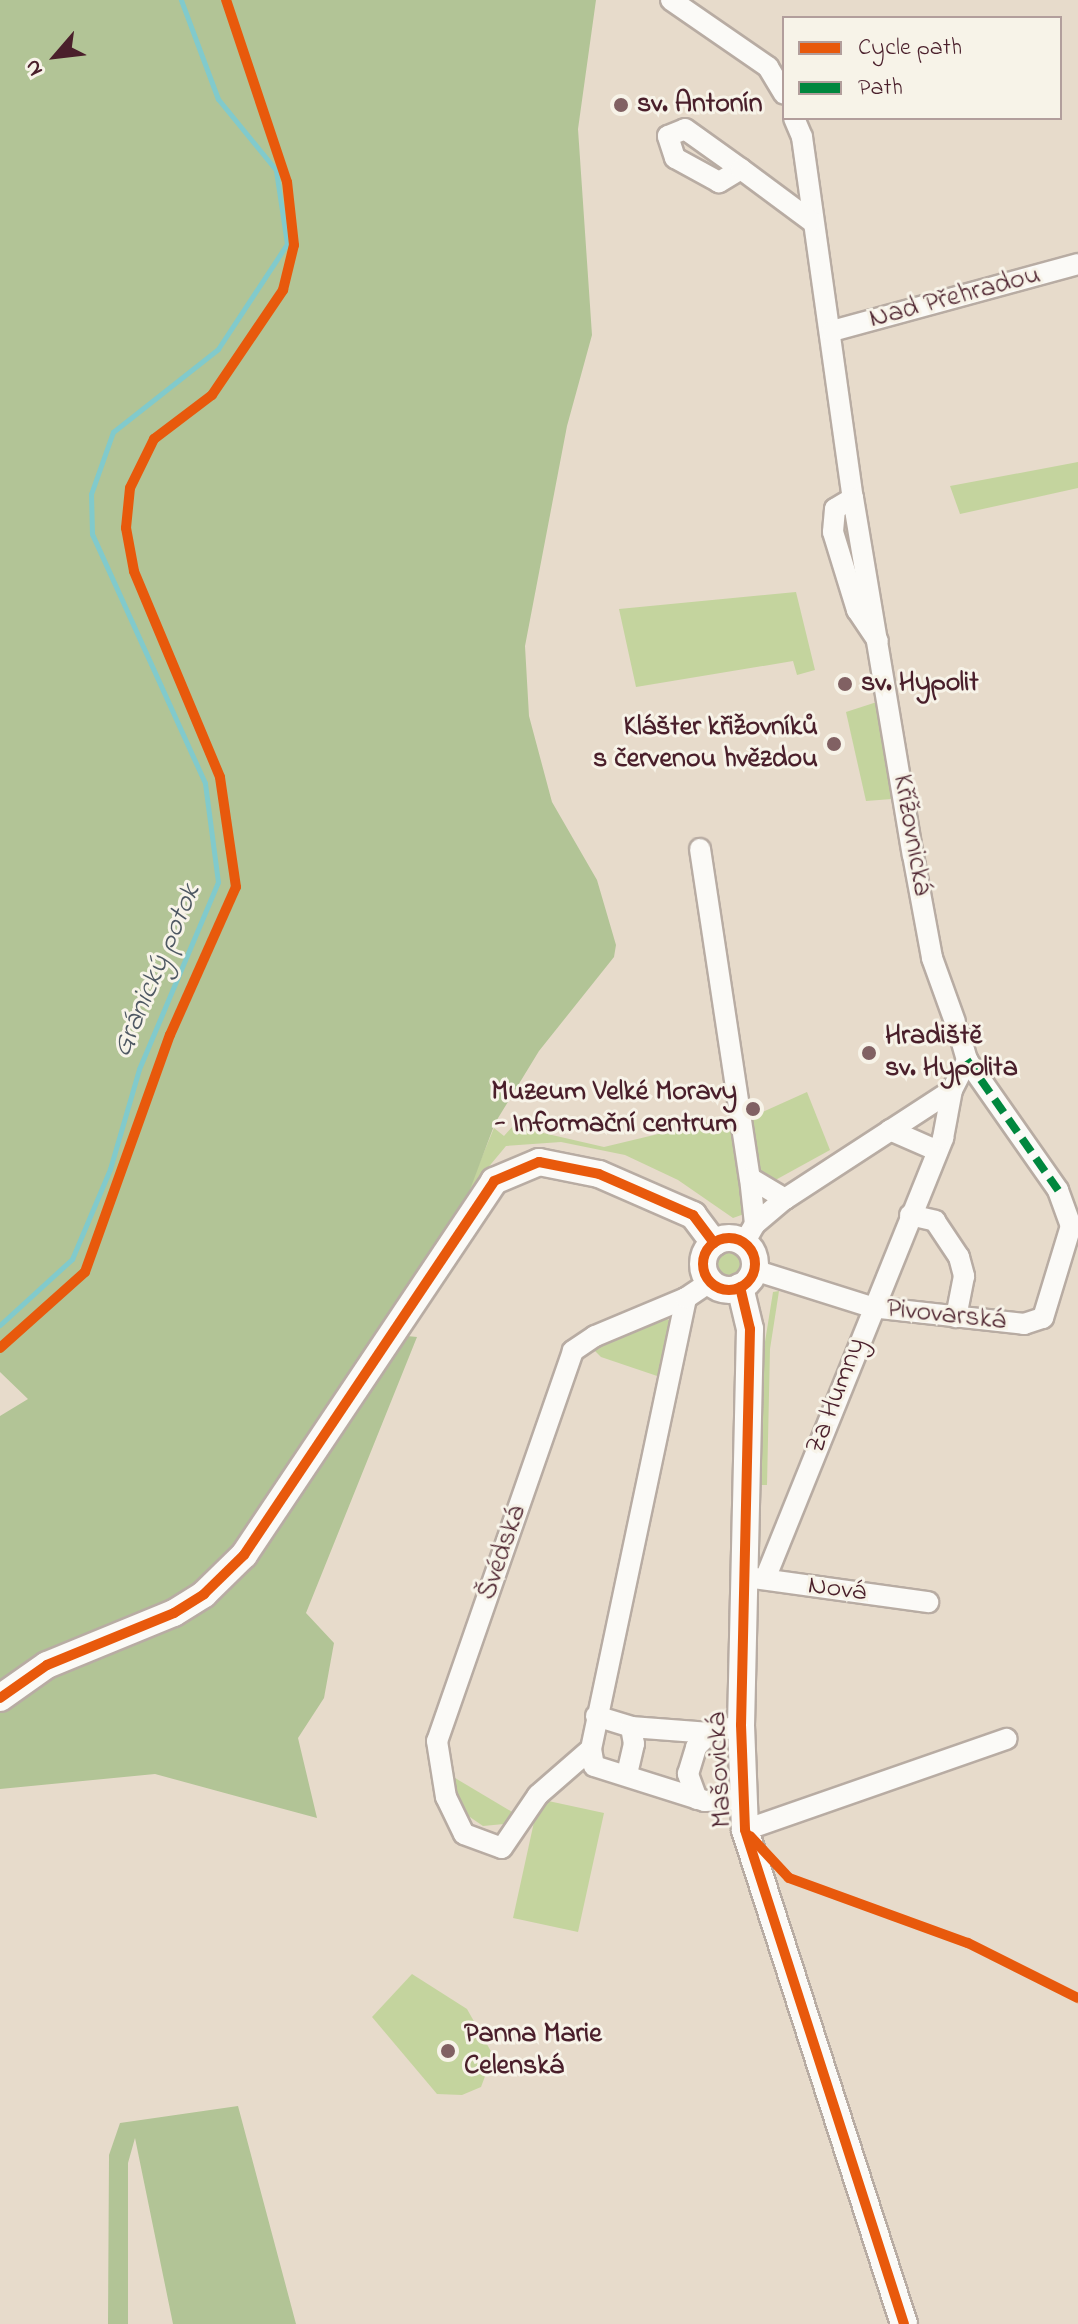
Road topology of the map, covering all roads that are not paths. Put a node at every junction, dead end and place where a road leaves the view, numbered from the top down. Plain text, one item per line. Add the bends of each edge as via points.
1 (671, 0) edge
2 (781, 87) edge
3 (795, 120) edge
4 (741, 169) dead end
5 (811, 221) junction
6 (1078, 264) edge
7 (832, 331) junction
8 (700, 849) dead end
9 (967, 1060) junction
10 (952, 1090) junction
11 (890, 1130) junction
12 (938, 1151) junction
13 (750, 1178) junction
14 (1058, 1190) junction
15 (785, 1199) junction
16 (910, 1215) junction
17 (1078, 1215) edge
18 (749, 1234) junction
19 (714, 1243) junction
20 (747, 1278) junction
21 (710, 1282) junction
22 (686, 1298) junction
23 (871, 1307) junction
24 (956, 1317) junction
25 (755, 1578) junction
26 (928, 1602) dead end
27 (0, 1698) edge
28 (596, 1716) junction
29 (741, 1725) junction
30 (631, 1727) junction
31 (710, 1733) junction
32 (1007, 1739) dead end
33 (591, 1749) junction
34 (627, 1774) junction
35 (697, 1799) junction
36 (742, 1799) junction
37 (745, 1830) junction
38 (904, 2324) edge

1 - 2 street via 768,67
3 - 5 street, Křížovnická via 802,137
4 - 5 street
5 - 7 street, Křížovnická
6 - 7 street, Nad Přehradou
7 - 9 street, Křížovnická via 853,498 835,509 833,532 857,610 881,644 932,958
8 - 13 street
9 - 10 street
9 - 14 street, Pivovarská
10 - 11 street
10 - 12 street, Za Humny
11 - 12 street
11 - 15 street
12 - 16 street, Za Humny
13 - 15 street
13 - 18 street
14 - 17 street
14 - 24 street, Pivovarská via 1071,1226 1043,1318 1024,1324
15 - 18 street
16 - 23 street, Za Humny
16 - 24 street via 935,1221 959,1257 964,1276
18 - 19 street
18 - 20 street, Mašovická via 753,1255
19 - 21 street via 703,1263
19 - 27 street via 693,1215 599,1174 539,1162 494,1181 244,1555 204,1594 174,1613 47,1665
20 - 21 street via 724,1289
20 - 23 street, Pivovarská
20 - 25 street, Mašovická
21 - 22 street, Švédská
22 - 28 street
22 - 33 street, Švédská via 595,1336 573,1351 437,1741 446,1797 464,1834 502,1848 538,1795
23 - 24 street, Pivovarská
23 - 25 street, Za Humny
25 - 26 street, Nová
25 - 29 street, Mašovická
28 - 30 street
28 - 33 street
29 - 31 street
29 - 36 street, Mašovická
30 - 31 street
30 - 34 street via 634,1744
31 - 35 street via 696,1747 688,1774
32 - 37 street, Mašovická
33 - 34 street via 594,1766
34 - 35 street
35 - 36 street
36 - 37 street, Mašovická
37 - 38 street, Mašovická

